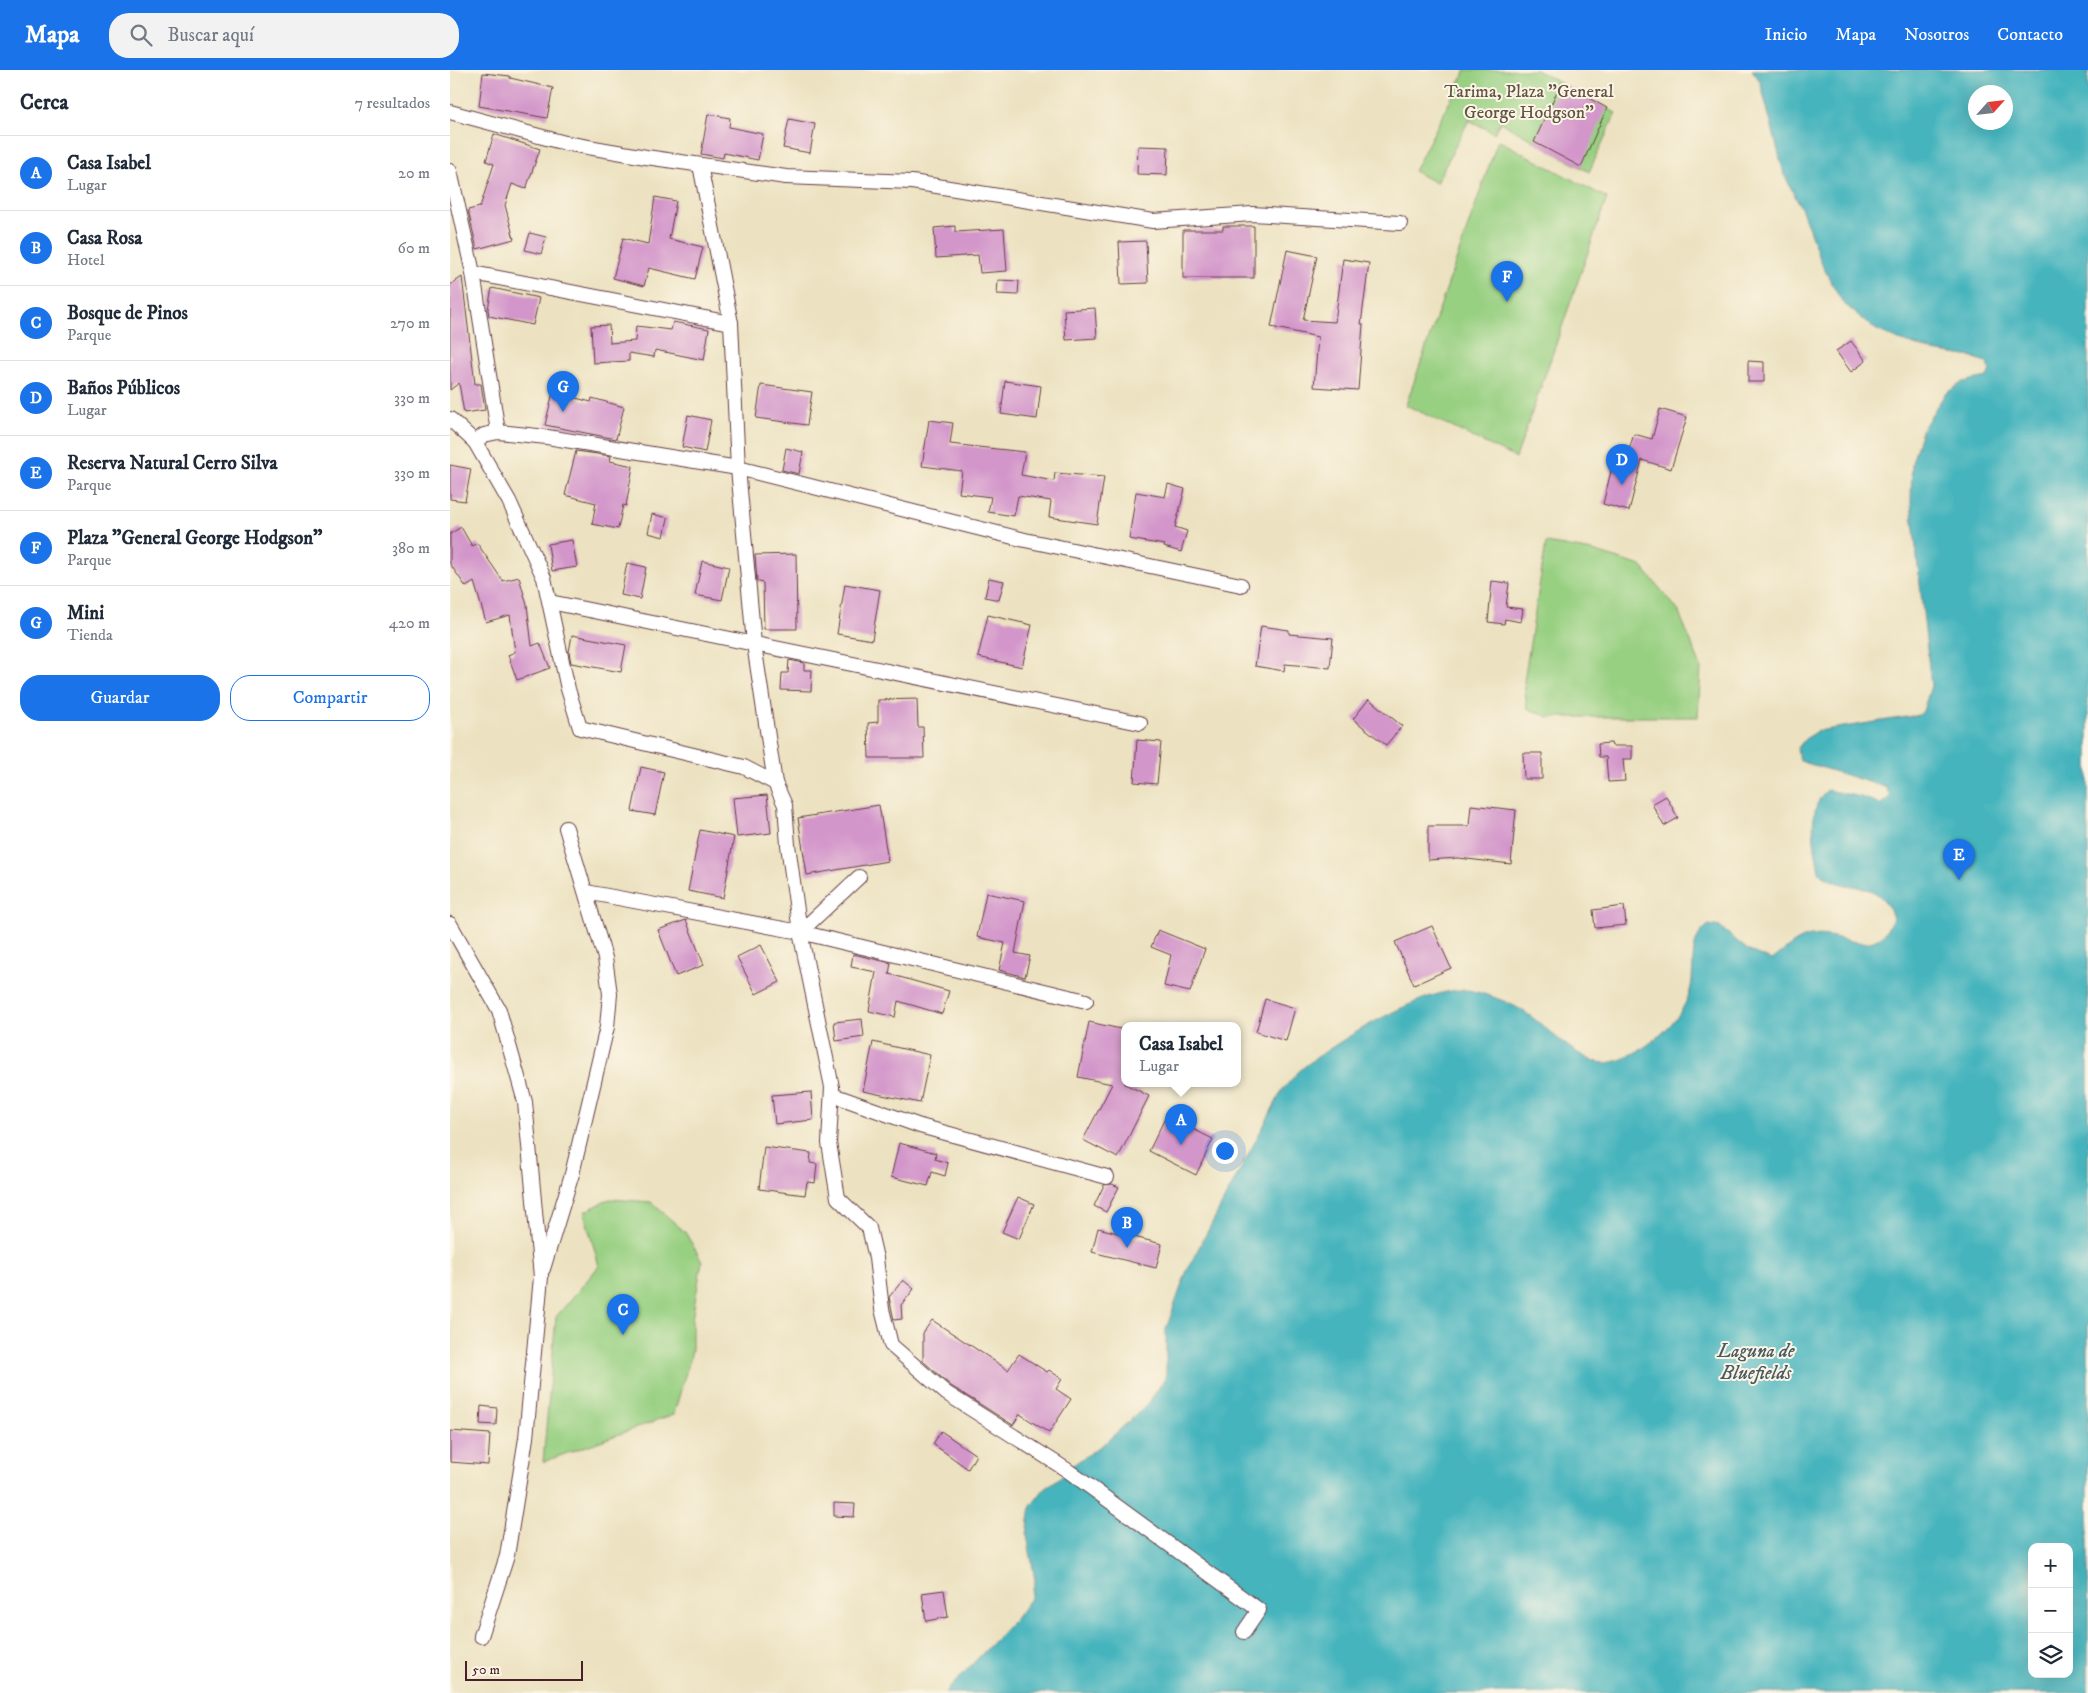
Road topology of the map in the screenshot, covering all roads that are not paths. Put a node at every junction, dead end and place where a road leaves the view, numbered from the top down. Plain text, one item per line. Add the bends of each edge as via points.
1 (450, 112) edge
2 (700, 165) junction
3 (450, 171) edge
4 (1400, 223) dead end
5 (473, 273) junction
6 (731, 323) junction
7 (450, 419) edge
8 (498, 432) junction
9 (475, 442) junction
10 (738, 468) junction
11 (1241, 585) dead end
12 (550, 602) junction
13 (754, 644) junction
14 (1140, 723) dead end
15 (775, 783) junction
16 (566, 828) dead end
17 (859, 877) dead end
18 (586, 892) junction
19 (450, 924) edge
20 (800, 932) junction
21 (1086, 1001) dead end
22 (833, 1095) junction
23 (1107, 1177) dead end
24 (541, 1277) junction
25 (1244, 1632) dead end
26 (481, 1636) dead end

1 - 2 street via 565,143
2 - 4 street via 786,178 912,182 1153,222 1252,214
2 - 6 street
3 - 5 street
5 - 6 street
5 - 8 street
6 - 10 street
7 - 9 street
8 - 9 street via 484,435
8 - 10 street
9 - 12 street via 517,518 544,578
10 - 11 street via 1025,540
10 - 13 street
12 - 13 street
12 - 15 street via 568,689 580,728 744,768
13 - 14 street
13 - 15 street
15 - 20 street via 785,805
16 - 18 street
17 - 20 street
18 - 20 street
18 - 24 street via 605,958 610,994 607,1027 565,1200
19 - 24 street via 498,1010 525,1102
20 - 21 street
20 - 22 street
22 - 23 street via 920,1126
22 - 25 street via 829,1143 838,1198 869,1228 891,1345 946,1394 1067,1470 1258,1610
24 - 26 street via 525,1448 507,1556

